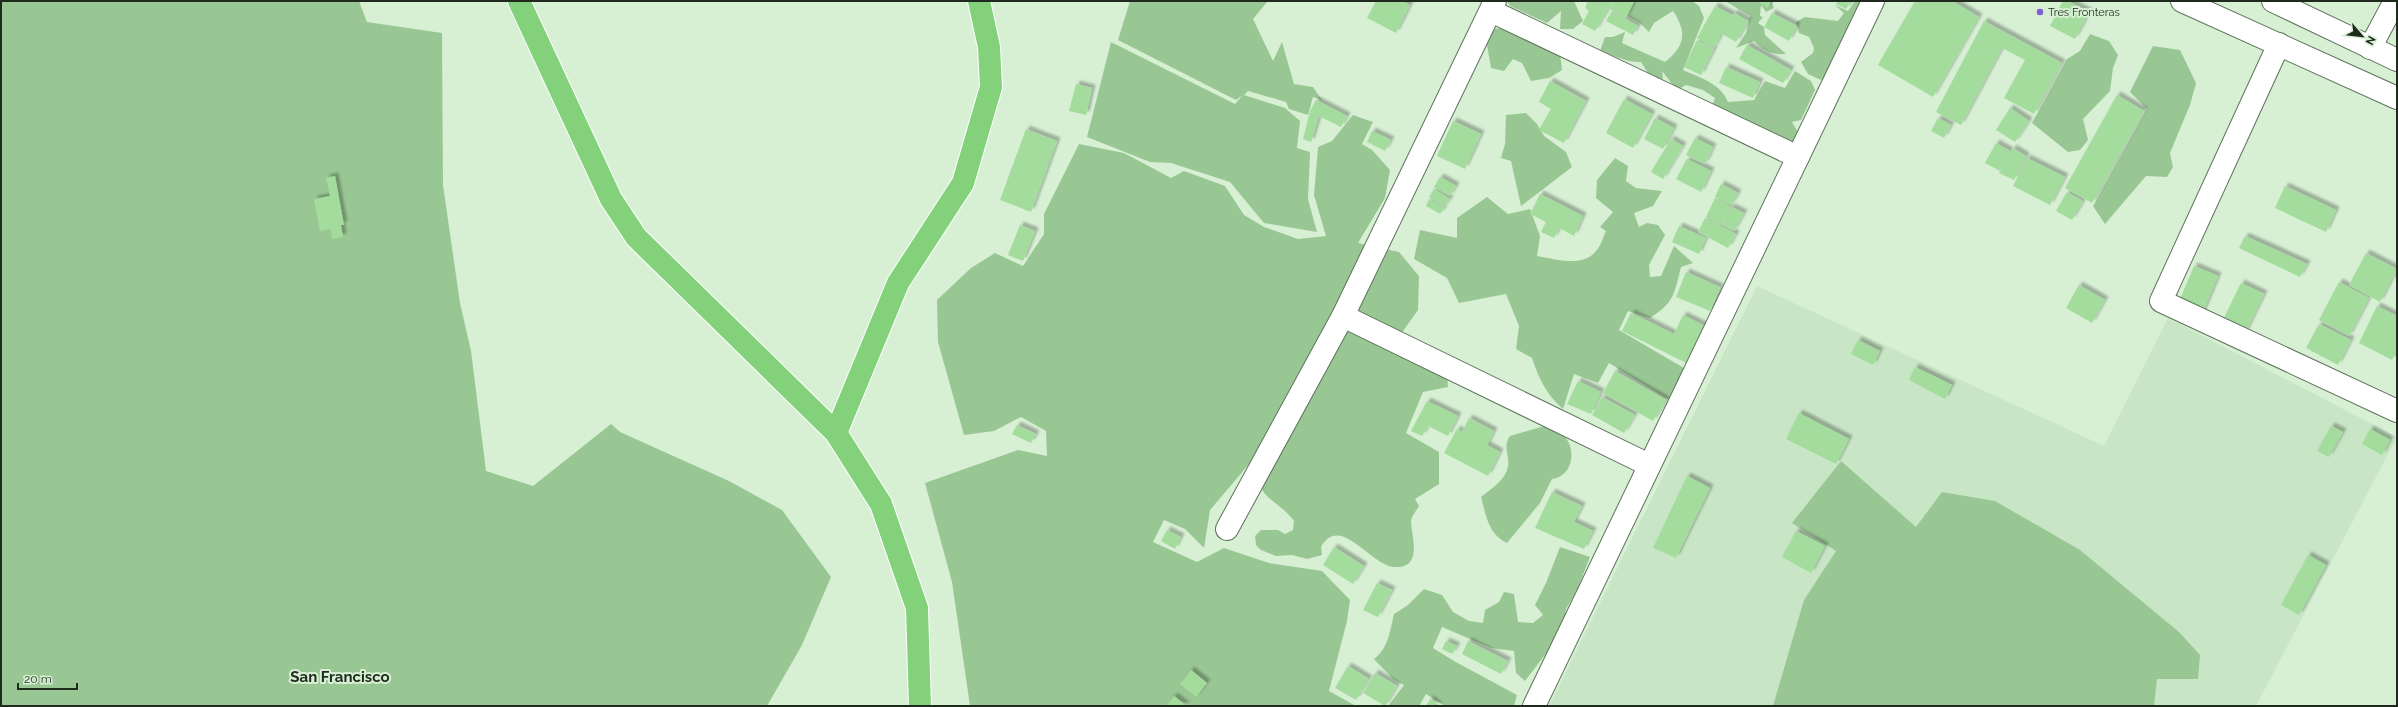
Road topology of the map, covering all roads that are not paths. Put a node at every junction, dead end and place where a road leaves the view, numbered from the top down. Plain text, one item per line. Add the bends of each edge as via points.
1 (519, 1) edge
2 (979, 1) edge
3 (1873, 1) edge
4 (2182, 1) edge
5 (2273, 1) edge
6 (2395, 1) edge
7 (1493, 6) edge
8 (2279, 44) junction
9 (2370, 48) junction
10 (2397, 60) edge
11 (2397, 98) edge
12 (1798, 157) junction
13 (1343, 316) junction
14 (2397, 411) edge
15 (836, 433) junction
16 (1650, 465) junction
17 (1227, 529) dead end
18 (920, 706) edge
19 (1534, 706) edge

1 - 15 highway via 611,199 636,237
2 - 15 highway via 989,47 991,87 963,183 898,283
3 - 12 street
4 - 8 street
5 - 9 street
6 - 9 street
7 - 12 street
7 - 13 street
8 - 11 street
8 - 14 street via 2161,301
9 - 10 street
12 - 16 street
13 - 16 street
13 - 17 street
15 - 18 highway via 882,504 917,608
16 - 19 street

